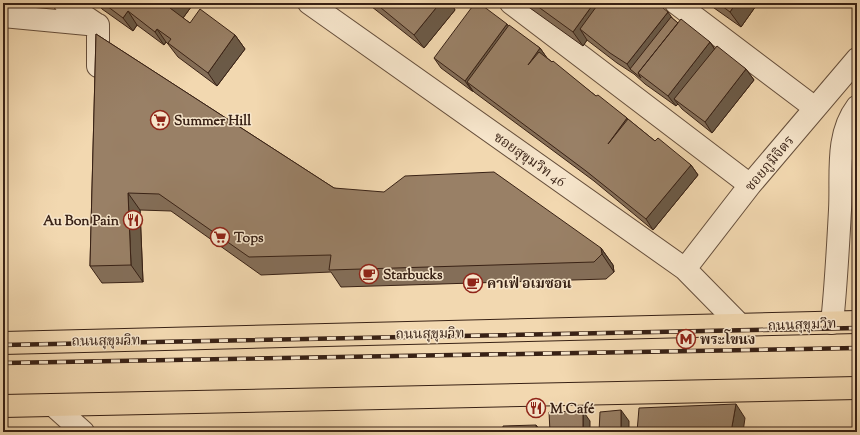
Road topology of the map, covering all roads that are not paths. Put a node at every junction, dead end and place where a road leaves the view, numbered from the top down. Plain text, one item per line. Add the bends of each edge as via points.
1 (65, 3) edge
2 (310, 3) edge
3 (511, 3) edge
4 (676, 3) edge
5 (3, 16) edge
6 (98, 25) junction
7 (857, 59) edge
8 (97, 88) edge
9 (857, 107) edge
10 (815, 108) junction
11 (750, 185) junction
12 (849, 209) edge
13 (685, 269) junction
14 (857, 322) edge
15 (832, 323) junction
16 (741, 326) junction
17 (3, 343) edge
18 (857, 388) edge
19 (53, 405) junction
20 (3, 406) edge
21 (83, 432) edge

1 - 6 street
2 - 13 street, ซอยสุขุมวิท 46
3 - 11 street
4 - 10 street
5 - 6 street
6 - 8 street
7 - 10 street, ซอยภูมิจิตร
9 - 12 street via 850,116 844,133 841,166
10 - 11 street, ซอยภูมิจิตร
11 - 13 street, ซอยภูมิจิตร
12 - 15 street
13 - 16 street, ซอยสุขุมวิท 46
14 - 15 main road, ถนนสุขุมวิท
15 - 16 main road, ถนนสุขุมวิท
16 - 17 main road, ถนนสุขุมวิท
18 - 19 main road
19 - 20 main road
19 - 21 street

